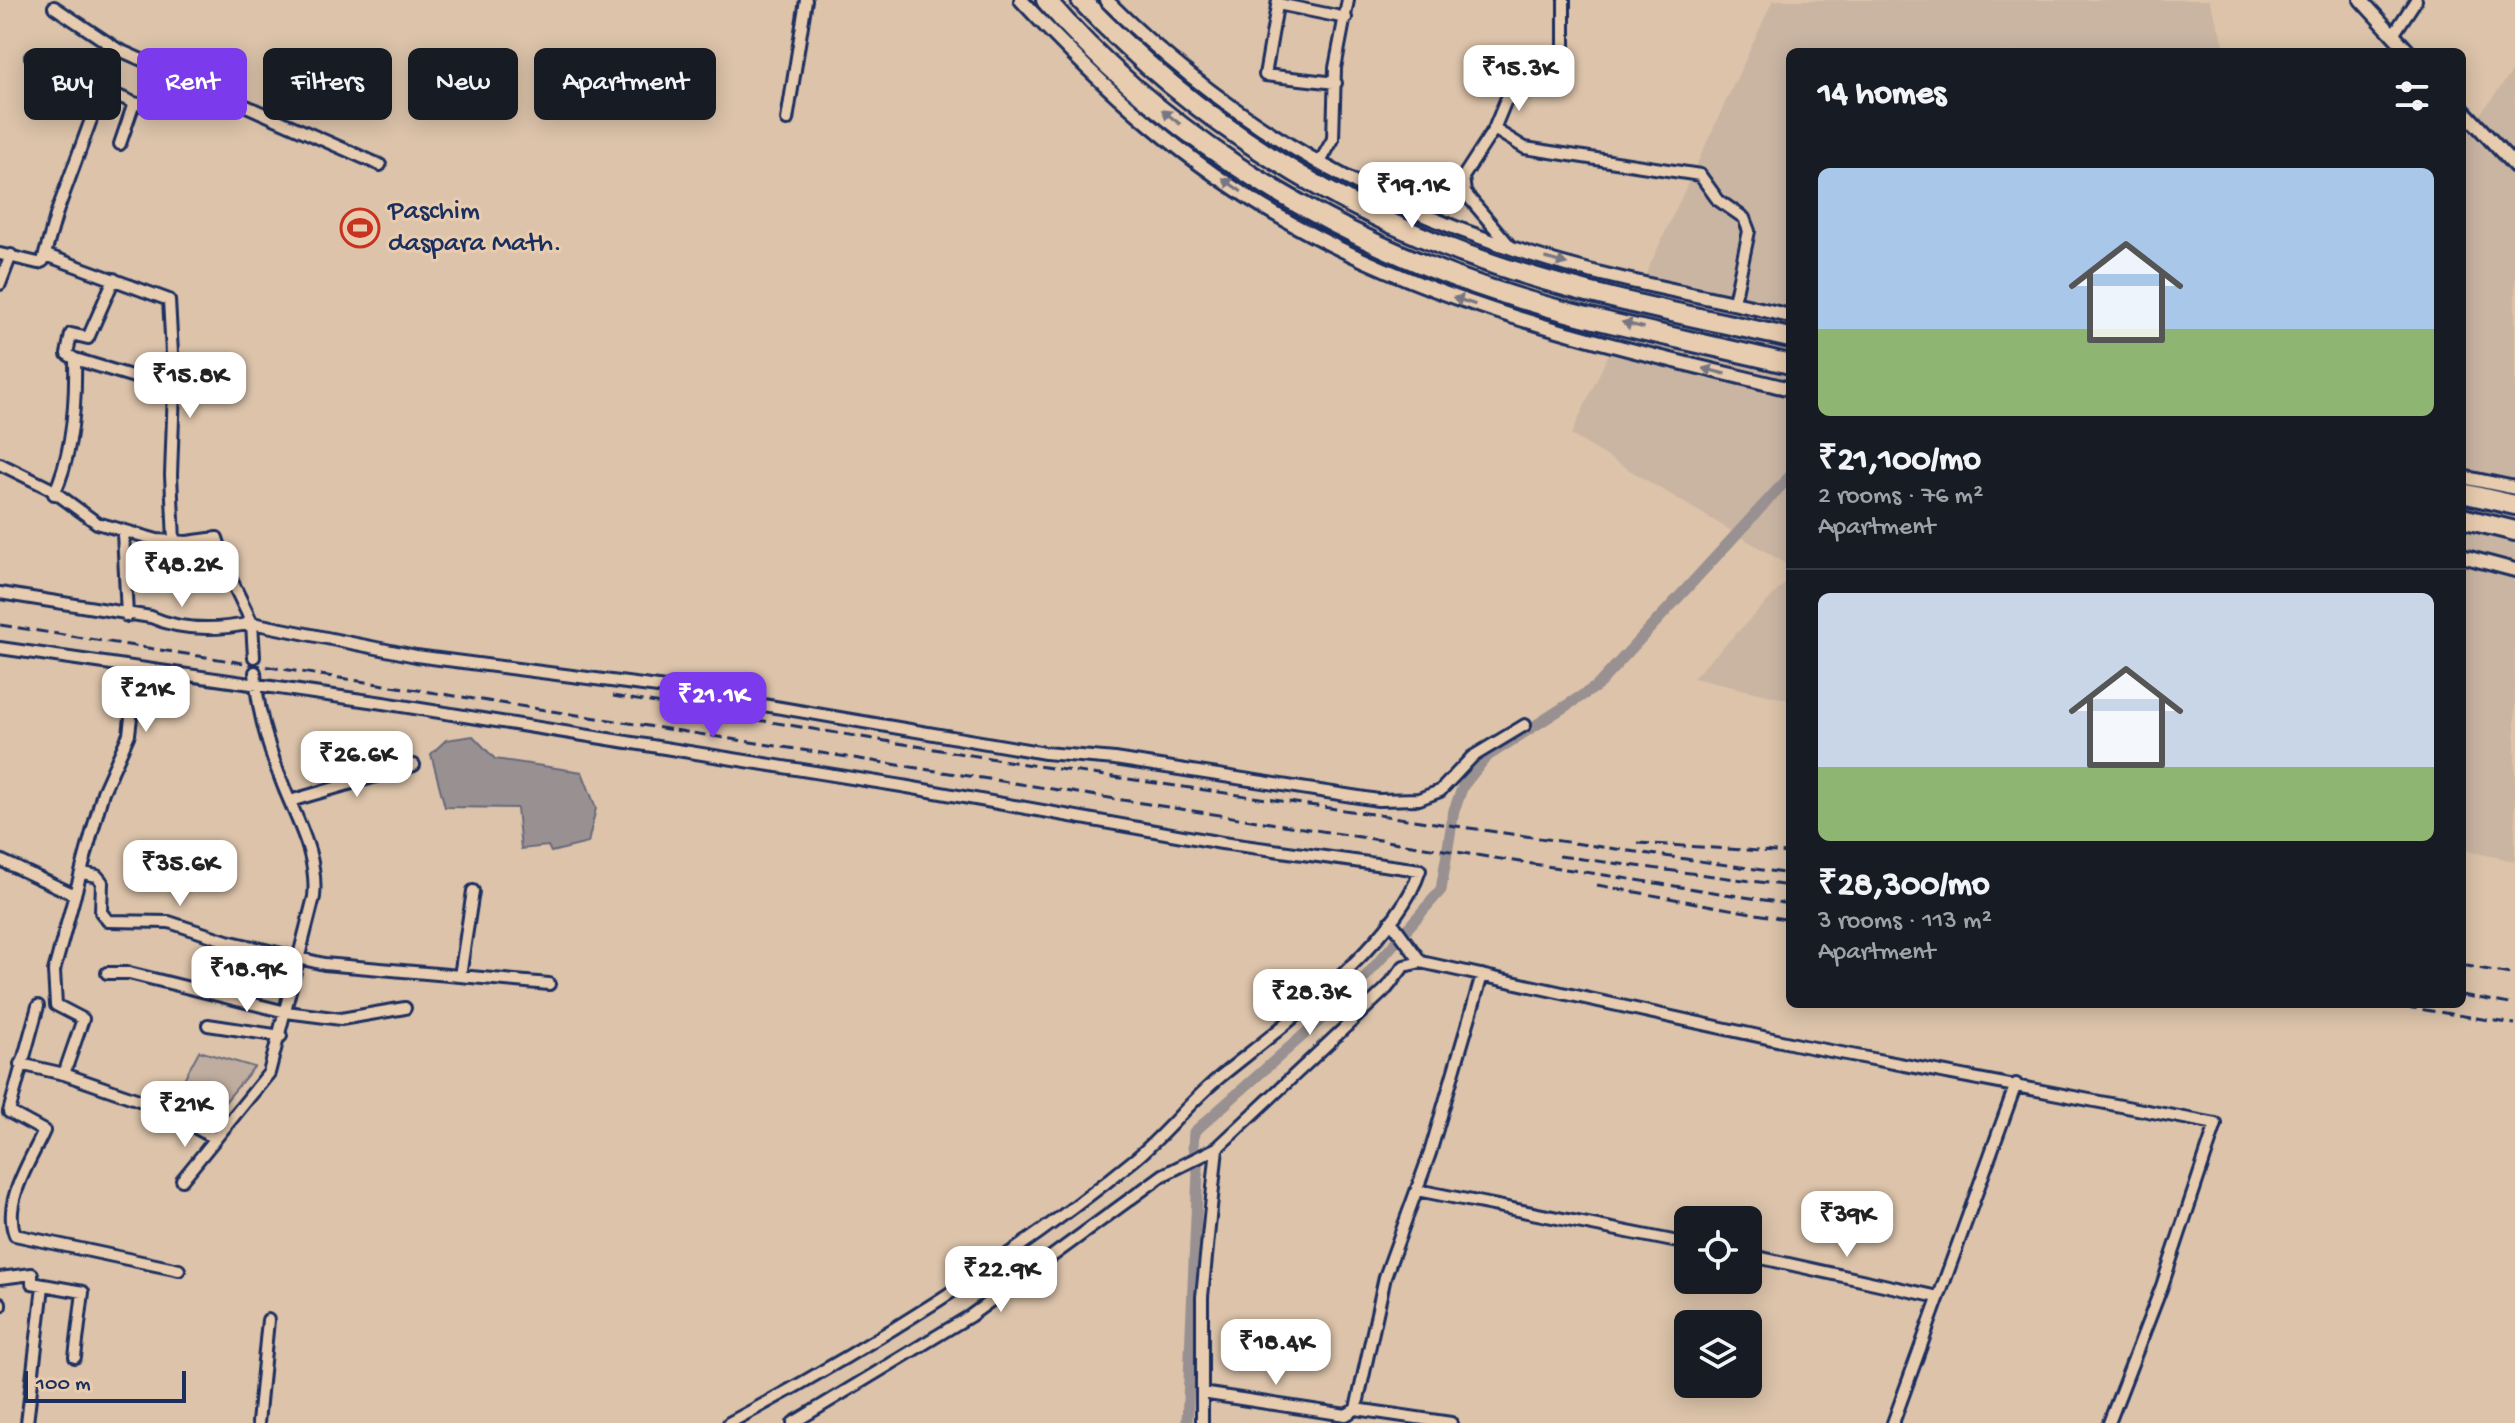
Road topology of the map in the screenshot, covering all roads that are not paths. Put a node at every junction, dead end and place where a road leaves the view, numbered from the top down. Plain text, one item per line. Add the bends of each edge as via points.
1 (806, 0) edge
2 (1021, 0) edge
3 (1046, 0) edge
4 (1081, 0) edge
5 (1106, 0) edge
6 (1348, 0) edge
7 (1564, 0) edge
8 (2361, 0) edge
9 (2416, 0) edge
10 (1278, 2) edge
11 (54, 7) dead end
12 (1346, 18) junction
13 (2393, 35) junction
14 (116, 48) edge
15 (2405, 48) edge
16 (121, 51) edge
17 (1336, 83) junction
18 (121, 98) edge
19 (134, 103) junction
20 (137, 104) edge
21 (2466, 113) edge
22 (93, 120) edge
23 (787, 120) dead end
24 (1494, 129) junction
25 (120, 144) dead end
26 (1319, 164) junction
27 (380, 165) dead end
28 (2515, 166) edge
29 (1512, 248) junction
30 (5, 254) edge
31 (46, 255) junction
32 (114, 279) junction
33 (0, 284) edge
34 (1734, 302) junction
35 (1786, 315) edge
36 (1786, 337) edge
37 (75, 359) junction
38 (1786, 363) edge
39 (1786, 388) edge
40 (174, 389) junction
41 (0, 464) edge
42 (2466, 478) edge
43 (2515, 488) edge
44 (54, 494) junction
45 (2466, 494) edge
46 (2515, 505) edge
47 (2466, 519) edge
48 (2515, 531) edge
49 (123, 532) junction
50 (174, 541) junction
51 (2466, 557) edge
52 (2515, 570) edge
53 (0, 593) edge
54 (127, 616) junction
55 (252, 623) junction
56 (0, 648) edge
57 (254, 657) dead end
58 (255, 672) dead end
59 (256, 685) junction
60 (133, 701) dead end
61 (1525, 725) dead end
62 (414, 765) dead end
63 (290, 801) junction
64 (0, 860) edge
65 (83, 873) junction
66 (473, 891) dead end
67 (75, 895) junction
68 (1391, 921) junction
69 (300, 958) junction
70 (1421, 962) junction
71 (107, 973) dead end
72 (1482, 975) junction
73 (460, 976) junction
74 (549, 984) dead end
75 (38, 1006) dead end
76 (405, 1008) dead end
77 (286, 1012) junction
78 (208, 1025) dead end
79 (281, 1036) junction
80 (20, 1064) junction
81 (64, 1074) junction
82 (2016, 1084) junction
83 (214, 1138) junction
84 (1216, 1149) junction
85 (182, 1180) dead end
86 (1417, 1190) junction
87 (1674, 1241) edge
88 (1762, 1258) edge
89 (179, 1270) dead end
90 (0, 1278) edge
91 (43, 1286) junction
92 (1938, 1297) junction
93 (268, 1320) dead end
94 (75, 1357) dead end
95 (1202, 1393) junction
96 (1356, 1409) junction
97 (27, 1423) edge
98 (258, 1423) edge
99 (729, 1423) edge
100 (793, 1423) edge
101 (1202, 1423) edge
102 (1451, 1423) edge
103 (1893, 1423) edge
104 (2109, 1423) edge

1 - 23 street
39 -> 2 street via 1439,293 1296,226 1119,101
38 -> 3 highway via 1457,278 1347,231 1216,152 1125,78
4 - 36 highway via 1152,69 1238,136 1362,210 1512,270
5 - 26 street via 1207,89
6 - 12 street
7 - 24 street via 1564,66 1553,81 1506,100
8 - 13 street
9 - 13 street
10 - 12 street
10 - 17 street via 1265,75
11 - 14 street
12 - 17 street
13 - 15 street
16 - 27 street
17 - 26 street via 1333,139
18 - 19 street
19 - 20 street
19 - 25 street
21 - 28 street
22 - 31 street
24 - 29 street via 1463,177 1465,193
24 - 34 street via 1525,148 1700,175 1718,200 1744,218 1749,231
26 - 29 street via 1411,210
29 -> 34 street
30 - 31 street via 38,263
30 - 33 street
31 - 32 street
32 - 37 street via 88,338 71,334 67,354
32 - 40 street via 169,300
34 - 35 street
37 - 40 street
37 - 44 street via 76,396
40 - 50 street
41 - 44 street
42 - 43 street
44 - 49 street via 97,523
45 - 46 highway
47 - 48 highway
49 - 50 street
49 - 54 street
50 - 55 street via 217,538
51 - 52 street
53 - 54 street
54 - 55 street via 191,627
55 - 57 street
55 - 61 street via 416,656 658,687 1045,753 1378,800 1419,799 1440,791 1472,757
56 - 59 street
58 - 59 street
59 - 63 street
59 - 68 street via 902,786 1222,843 1420,870 1413,892
60 - 65 street via 129,734 103,792
62 - 63 street
63 - 69 street via 316,878
64 - 67 street
65 - 67 street
65 - 69 street via 102,882 101,912 108,921 169,922
66 - 73 street
67 - 81 street via 54,971 56,1005 83,1019
68 - 70 street
68 - 99 street via 1334,984 1196,1096 1137,1158 1064,1214 924,1307
69 - 73 street
69 - 77 street
70 - 72 street
70 - 84 street via 1404,966
71 - 77 street via 129,973
72 - 82 street via 1804,1046
72 - 86 street
73 - 74 street
75 - 80 street
76 - 77 street via 341,1019
77 - 79 street
78 - 79 street
79 - 83 street via 269,1073
80 - 81 street
80 - 89 street via 9,1112 44,1131 14,1199 15,1235
81 - 83 street via 159,1107
82 - 92 street
82 - 104 street via 2216,1124
83 - 85 street
84 - 95 street via 1202,1297
84 - 100 street via 1113,1211 970,1316
86 - 87 street
86 - 96 street via 1385,1277
88 - 92 street
90 - 91 street via 32,1274 32,1283
91 - 94 street via 83,1292
91 - 97 street
92 - 103 street
93 - 98 street
95 - 96 street via 1346,1415
95 - 101 street
96 - 102 street

